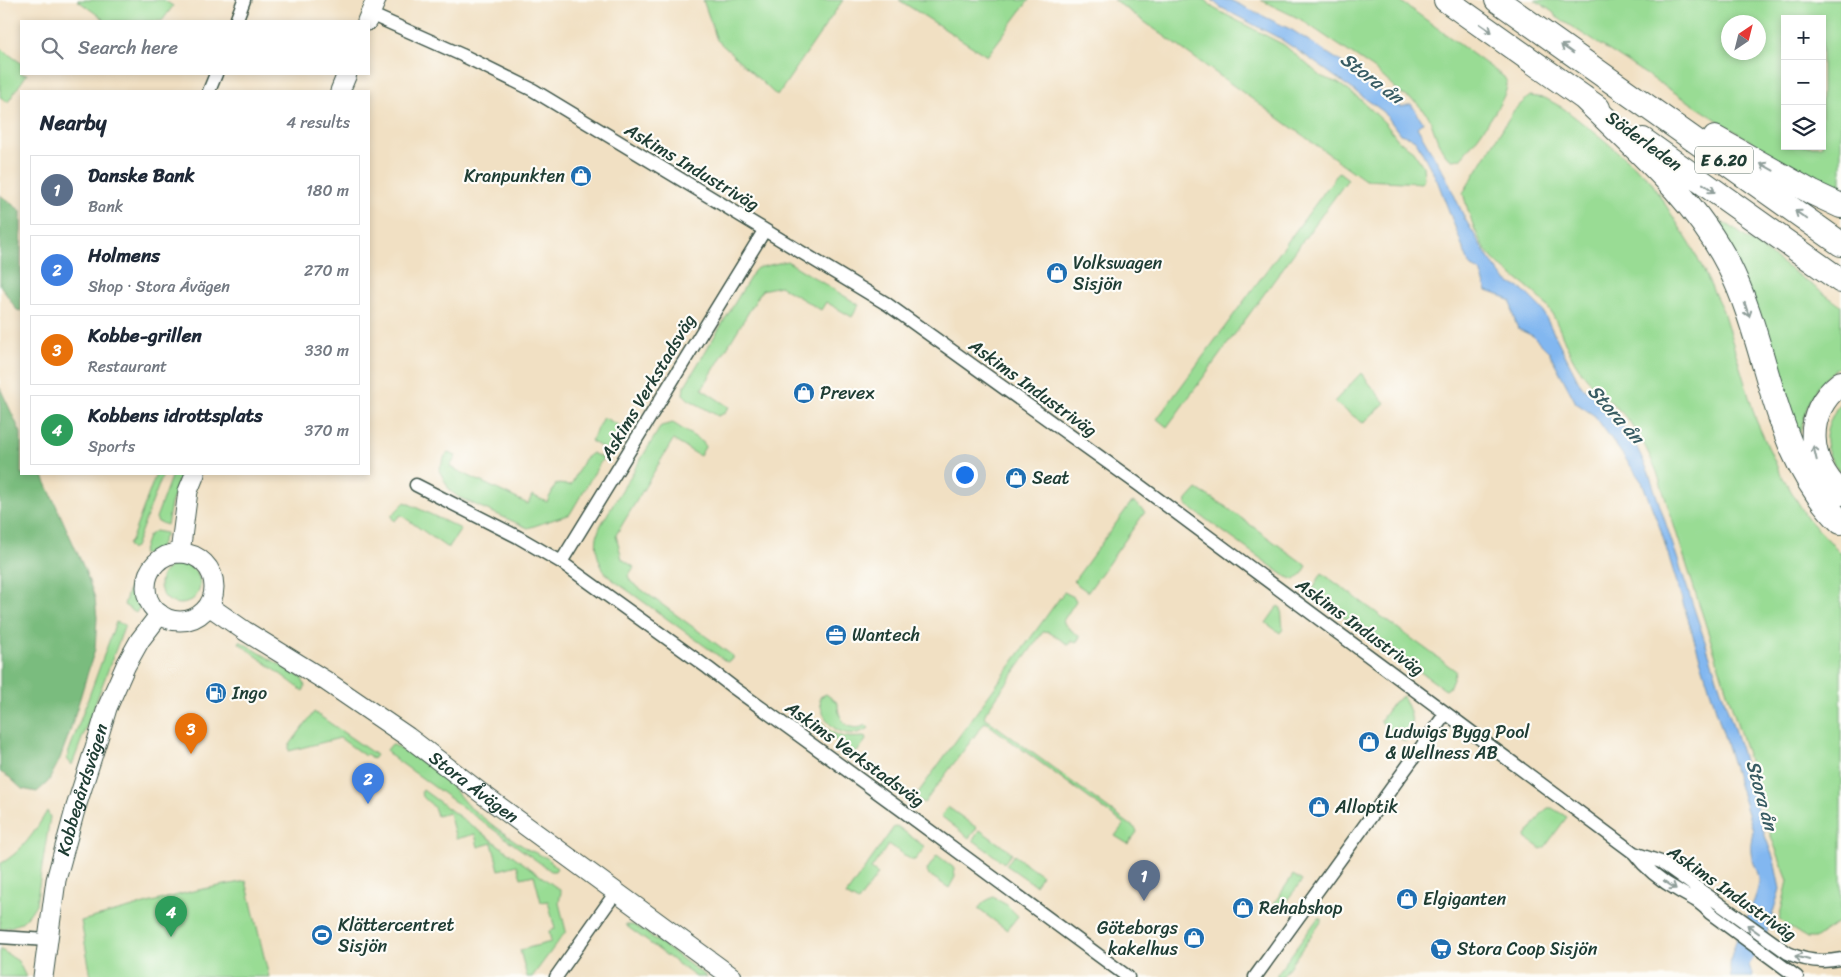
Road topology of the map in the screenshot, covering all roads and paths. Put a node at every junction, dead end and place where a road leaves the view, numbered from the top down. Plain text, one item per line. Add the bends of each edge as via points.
1 (244, 0) edge
2 (1446, 0) edge
3 (1497, 0) edge
4 (371, 12) edge
5 (236, 20) edge
6 (216, 75) edge
7 (347, 75) edge
8 (1607, 77) junction
9 (209, 90) edge
10 (340, 90) edge
11 (1584, 98) junction
12 (1841, 206) edge
13 (764, 231) junction
14 (1841, 244) edge
15 (1841, 282) edge
16 (1841, 383) edge
17 (195, 475) edge
18 (416, 485) dead end
19 (1841, 493) edge
20 (1841, 522) edge
21 (180, 553) junction
22 (561, 562) junction
23 (209, 606) junction
24 (160, 614) junction
25 (1446, 712) junction
26 (1634, 853) junction
27 (616, 892) junction
28 (0, 937) edge
29 (47, 940) junction
30 (1841, 958) edge
31 (43, 977) edge
32 (556, 977) edge
33 (732, 977) edge
34 (1128, 977) edge
35 (1255, 977) edge
36 (1797, 977) edge

1 - 5 street
2 -> 11 highway, Söderleden / E 6.20
8 -> 3 highway, Söderleden / E 6.20
4 - 13 street, Askims Industriväg via 533,90
6 - 9 street
7 - 10 street
12 -> 8 highway
14 -> 8 highway, Söderleden / E 6.20
11 -> 15 highway, Söderleden / E 6.20
11 -> 20 highway via 1655,168 1710,233 1744,301 1793,450 1806,478
13 - 22 street, Askims Verkstadsväg
13 - 25 street, Askims Industriväg via 886,304 1139,485
19 -> 16 highway via 1822,472 1813,436 1820,409
17 - 21 street via 188,491
18 - 22 street, Askims Verkstadsväg
21 - 23 street via 200,559 210,571 215,586
21 - 24 street via 162,558 155,564 147,581 149,600
22 - 34 street, Askims Verkstadsväg
23 - 24 street via 199,616 186,621 172,620
23 - 27 street, Stora Åvägen via 408,737
24 - 29 street, Kobbegårdsvägen via 140,640 107,708 60,864
25 - 26 street, Askims Industriväg
25 - 35 street
30 -> 26 street, Askims Industriväg via 1818,961 1788,953 1661,862
26 -> 36 street, Askims Industriväg via 1646,868 1673,888 1691,896
27 - 32 street
27 - 33 street, Stora Åvägen
28 - 29 street
29 - 31 street, Kobbegårdsvägen

